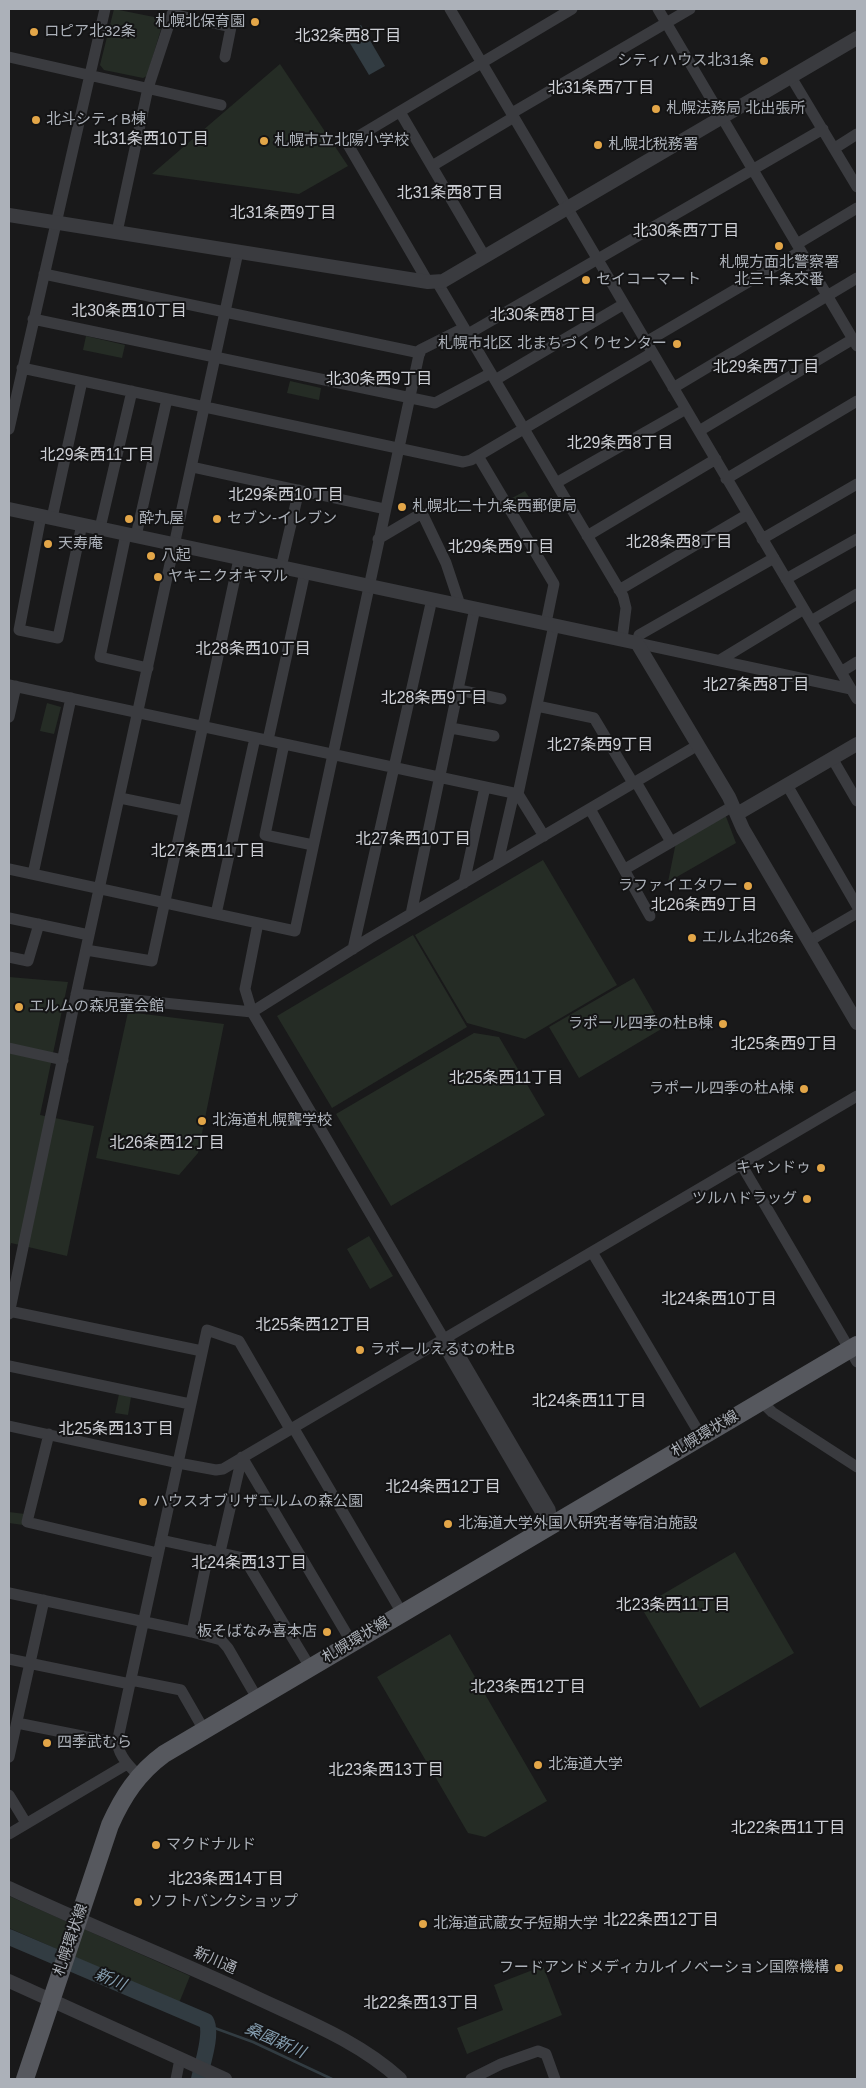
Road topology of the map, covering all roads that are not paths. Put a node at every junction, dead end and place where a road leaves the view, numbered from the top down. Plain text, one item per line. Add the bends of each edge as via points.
1 (104, 9) edge
2 (450, 9) edge
3 (572, 9) edge
4 (658, 9) edge
5 (690, 9) edge
6 (173, 11) edge
7 (666, 23) junction
8 (857, 38) edge
9 (9, 57) edge
10 (225, 57) dead end
11 (482, 62) junction
12 (90, 75) junction
13 (792, 77) junction
14 (148, 88) junction
15 (221, 105) dead end
16 (400, 112) junction
17 (513, 115) junction
18 (722, 118) junction
19 (823, 128) junction
20 (857, 134) edge
21 (835, 148) junction
22 (432, 166) junction
23 (753, 169) junction
24 (857, 187) edge
25 (567, 208) junction
26 (857, 208) edge
27 (9, 216) edge
28 (55, 223) junction
29 (117, 232) junction
30 (799, 247) junction
31 (238, 252) junction
32 (485, 257) junction
33 (597, 259) junction
34 (44, 274) junction
35 (857, 278) edge
36 (433, 282) junction
37 (828, 296) junction
38 (624, 304) junction
39 (225, 313) junction
40 (33, 319) junction
41 (466, 331) junction
42 (855, 339) edge
43 (646, 342) junction
44 (420, 353) junction
45 (652, 353) junction
46 (216, 358) junction
47 (17, 371) edge
48 (493, 376) junction
49 (82, 381) junction
50 (673, 388) junction
51 (132, 391) junction
52 (409, 398) junction
53 (167, 399) junction
54 (857, 401) edge
55 (205, 407) junction
56 (686, 409) junction
57 (9, 429) edge
58 (524, 429) junction
59 (699, 431) junction
60 (398, 448) junction
61 (478, 456) junction
62 (716, 459) junction
63 (192, 467) junction
64 (726, 479) junction
65 (556, 484) junction
66 (857, 484) edge
67 (299, 490) junction
68 (9, 509) edge
69 (385, 509) junction
70 (748, 514) junction
71 (47, 517) junction
72 (82, 524) junction
73 (100, 528) junction
74 (131, 535) junction
75 (587, 536) junction
76 (762, 539) junction
77 (378, 540) junction
78 (857, 540) edge
79 (176, 544) junction
80 (774, 558) junction
81 (239, 559) junction
82 (281, 567) junction
83 (305, 572) junction
84 (786, 579) junction
85 (368, 586) junction
86 (620, 590) junction
87 (857, 594) edge
88 (432, 599) junction
89 (460, 605) junction
90 (475, 608) junction
91 (804, 609) junction
92 (811, 621) junction
93 (550, 624) junction
94 (622, 640) junction
95 (637, 643) junction
96 (720, 660) junction
97 (857, 662) edge
98 (148, 668) junction
99 (841, 672) junction
100 (12, 686) edge
101 (459, 690) junction
102 (854, 694) edge
103 (71, 698) junction
104 (501, 699) dead end
105 (537, 706) junction
106 (138, 712) junction
107 (9, 717) edge
108 (204, 726) junction
109 (451, 728) junction
110 (494, 736) dead end
111 (255, 738) junction
112 (268, 740) junction
113 (284, 744) junction
114 (857, 744) edge
115 (698, 745) junction
116 (332, 754) junction
117 (832, 758) junction
118 (395, 768) junction
119 (441, 778) junction
120 (635, 782) junction
121 (787, 785) junction
122 (485, 787) junction
123 (516, 793) junction
124 (120, 798) junction
125 (857, 801) edge
126 (590, 809) junction
127 (735, 810) junction
128 (184, 812) junction
129 (544, 836) junction
130 (671, 842) junction
131 (313, 846) junction
132 (498, 862) junction
133 (9, 869) edge
134 (625, 869) junction
135 (33, 874) junction
136 (464, 883) junction
137 (100, 889) junction
138 (164, 902) junction
139 (857, 906) edge
140 (857, 913) edge
141 (216, 914) junction
142 (411, 914) junction
143 (650, 916) dead end
144 (9, 918) edge
145 (258, 923) junction
146 (39, 924) junction
147 (89, 935) junction
148 (809, 941) junction
149 (353, 949) junction
150 (86, 950) junction
151 (9, 957) edge
152 (76, 994) junction
153 (252, 1012) junction
154 (857, 1023) edge
155 (9, 1048) edge
156 (63, 1060) junction
157 (857, 1096) edge
158 (741, 1164) junction
159 (592, 1252) junction
160 (9, 1313) edge
161 (444, 1339) junction
162 (202, 1351) junction
163 (855, 1352) edge
164 (9, 1366) edge
165 (761, 1401) junction
166 (190, 1404) junction
167 (9, 1426) edge
168 (292, 1428) junction
169 (48, 1434) junction
170 (701, 1436) junction
171 (242, 1457) junction
172 (178, 1463) junction
173 (857, 1467) edge
174 (553, 1524) junction
175 (161, 1540) junction
176 (215, 1552) junction
177 (158, 1554) junction
178 (9, 1593) edge
179 (44, 1600) junction
180 (402, 1613) junction
181 (143, 1622) junction
182 (192, 1632) junction
183 (352, 1642) junction
184 (9, 1658) edge
185 (30, 1663) junction
186 (310, 1667) junction
187 (131, 1682) junction
188 (257, 1698) junction
189 (16, 1723) junction
190 (204, 1730) junction
191 (117, 1743) junction
192 (9, 1757) edge
193 (133, 1770) junction
194 (9, 1795) edge
195 (26, 1823) junction
196 (9, 1834) edge
197 (9, 1888) edge
198 (79, 1918) junction
199 (9, 1980) edge
200 (51, 2000) junction
201 (182, 2060) junction
202 (218, 2076) edge
203 (25, 2079) edge
204 (176, 2079) edge
205 (400, 2079) edge
206 (470, 2079) edge
207 (555, 2079) edge

1 - 12 street
2 - 11 street
3 - 11 street
4 - 7 street
5 - 7 street
6 - 10 street via 231,27
6 - 14 street
7 - 17 street
7 - 18 street
8 - 13 street
9 - 12 street
11 - 16 street
11 - 17 street
12 - 14 street
12 - 28 street
13 - 18 street
13 - 19 street
14 - 15 street
14 - 29 street
16 - 22 street
16 - 36 street via 347,143
17 - 22 street
17 - 25 street
18 - 23 street
18 - 25 street
19 - 21 street
19 - 23 street
20 - 21 street
21 - 24 street
22 - 32 street
23 - 30 street
23 - 33 street
25 - 32 street
25 - 33 street
26 - 30 street
27 - 28 street
28 - 29 street
28 - 34 street
29 - 31 street
30 - 37 street
30 - 43 street
31 - 36 street
31 - 39 street
32 - 36 street via 449,279
33 - 38 street
33 - 41 street
34 - 39 street
34 - 40 street
35 - 37 street
36 - 41 street
37 - 42 street
37 - 50 street
38 - 43 street
38 - 48 street
39 - 44 street
39 - 46 street
40 - 46 street
40 - 47 street
41 - 44 street via 420,350
41 - 48 street
42 - 59 street
43 - 45 street
44 - 52 street
45 - 50 street
45 - 58 street
46 - 52 street
46 - 55 street
47 - 49 street
47 - 57 street
48 - 52 street via 435,403
48 - 58 street
49 - 51 street
49 - 71 street
50 - 56 street
51 - 53 street
51 - 73 street
52 - 60 street
53 - 55 street
53 - 74 street
54 - 64 street
55 - 60 street
55 - 63 street
56 - 59 street
56 - 65 street
58 - 61 street
58 - 65 street
59 - 62 street
60 - 61 street via 462,462
60 - 69 street
61 - 93 street via 554,584
62 - 64 street
62 - 75 street
63 - 67 street
63 - 79 street
64 - 70 street
65 - 75 street
66 - 76 street
67 - 69 street
67 - 82 street
68 - 71 street
69 - 77 street
70 - 76 street
70 - 86 street
71 - 72 street
71 - 72 street via 19,630 58,638
72 - 73 street
73 - 74 street
74 - 79 street
74 - 98 street via 100,657
75 - 86 street
76 - 80 street
77 - 85 street
77 - 89 street via 422,514 446,563
78 - 84 street
79 - 81 street
79 - 98 street
80 - 84 street
80 - 95 street via 639,635
81 - 82 street
81 - 108 street
82 - 83 street
83 - 85 street
83 - 112 street
84 - 91 street
85 - 88 street
85 - 116 street
86 - 94 street via 626,608
87 - 92 street
88 - 89 street
88 - 118 street
89 - 90 street
90 - 93 street
90 - 101 street
91 - 92 street
91 - 96 street
92 - 99 street
93 - 94 street
93 - 105 street
94 - 95 street
95 - 96 street
95 - 115 street
96 - 102 street
97 - 99 street
98 - 106 street
99 - 102 street
100 - 103 street
100 - 107 street
101 - 104 street
101 - 109 street
103 - 106 street
103 - 135 street
105 - 120 street via 594,718
105 - 123 street
106 - 108 street
106 - 124 street
108 - 111 street
108 - 128 street
109 - 110 street
109 - 119 street
111 - 112 street
111 - 141 street
112 - 113 street
113 - 116 street
113 - 131 street via 265,835
114 - 117 street
115 - 120 street
115 - 127 street
116 - 118 street
116 - 131 street
117 - 121 street
117 - 125 street
118 - 119 street
118 - 149 street
119 - 122 street
119 - 142 street
120 - 126 street
120 - 130 street
121 - 127 street
121 - 139 street
122 - 123 street
122 - 136 street
123 - 129 street
123 - 132 street
124 - 128 street
124 - 137 street
126 - 129 street
126 - 134 street
127 - 130 street
127 - 148 street
128 - 138 street
129 - 132 street
130 - 134 street
131 - 145 street via 295,931
132 - 136 street
133 - 135 street
134 - 143 street
135 - 137 street
136 - 142 street
137 - 138 street
137 - 147 street
138 - 141 street
138 - 150 street via 152,961
140 - 148 street
141 - 145 street
142 - 149 street
144 - 146 street
145 - 153 street via 245,990
146 - 147 street
146 - 151 street via 28,962
147 - 150 street
148 - 154 street
149 - 153 street
150 - 152 street
152 - 153 street
152 - 156 street
153 - 161 street
155 - 156 street
156 - 160 street
157 - 158 street
158 - 159 street
158 - 163 street
159 - 161 street
159 - 170 street
160 - 162 street
161 - 168 street
161 - 174 street via 446,1352 503,1449 541,1513
162 - 166 street
162 - 168 street via 207,1330 240,1341
163 - 165 main road, 札幌環状線
164 - 166 street
165 - 170 main road, 札幌環状線
165 - 173 street via 772,1412
166 - 172 street
167 - 169 street
168 - 171 street
168 - 180 street
169 - 172 street
169 - 177 street via 27,1522
170 - 174 main road, 札幌環状線
171 - 172 street via 216,1470
171 - 176 street
171 - 183 street
172 - 175 street
174 - 180 main road, 札幌環状線
175 - 176 street
175 - 177 street
176 - 182 street
176 - 186 street via 244,1558
177 - 181 street
178 - 179 street
179 - 181 street
179 - 185 street
180 - 183 main road, 札幌環状線
181 - 182 street
181 - 187 street
182 - 188 street via 221,1640
183 - 186 main road, 札幌環状線
184 - 185 street
185 - 187 street
185 - 189 street
186 - 188 main road, 札幌環状線
187 - 190 street via 181,1690
187 - 191 street
188 - 190 main road, 札幌環状線
189 - 191 street
189 - 192 street
190 - 193 main road, 札幌環状線
191 - 193 street via 118,1750
193 - 195 street
193 - 198 main road, 札幌環状線 via 128,1790 110,1825
194 - 195 street
195 - 196 street
197 - 198 street, 新川通
198 - 200 main road, 札幌環状線
198 - 205 street, 新川通 via 343,2038
199 - 200 street
200 - 201 street
200 - 203 main road, 札幌環状線
201 - 202 street
201 - 204 street
206 - 207 street via 538,2051 546,2054

